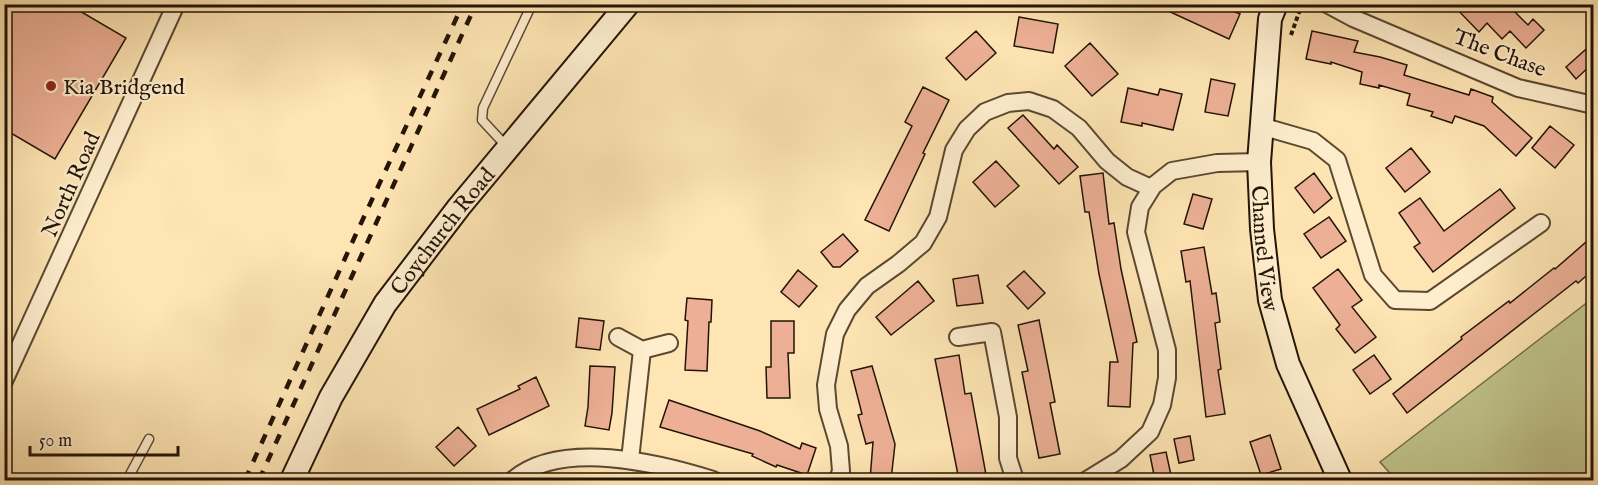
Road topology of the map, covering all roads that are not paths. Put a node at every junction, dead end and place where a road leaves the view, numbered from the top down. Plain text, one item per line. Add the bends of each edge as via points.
1 (176, 4) edge
2 (532, 4) edge
3 (628, 4) edge
4 (1276, 4) edge
5 (1327, 4) edge
6 (1593, 103) edge
7 (1261, 126) junction
8 (508, 148) junction
9 (1259, 162) junction
10 (1151, 188) junction
11 (1540, 223) dead end
12 (618, 337) dead end
13 (958, 338) dead end
14 (669, 343) dead end
15 (642, 350) junction
16 (4, 381) edge
17 (149, 439) dead end
18 (630, 460) junction
19 (127, 480) edge
20 (292, 480) edge
21 (513, 480) edge
22 (713, 480) edge
23 (838, 480) edge
24 (1015, 480) edge
25 (1088, 480) edge
26 (1340, 480) edge

1 - 16 street, North Road
2 - 8 lane via 483,108 482,120
3 - 8 main road, Coychurch Road
4 - 7 main road, Channel View via 1270,19
5 - 6 street, The Chase via 1518,88
7 - 9 main road, Channel View
7 - 11 street via 1313,141 1337,160 1373,275 1395,300 1430,301
8 - 20 main road, Coychurch Road via 386,304 331,397
9 - 10 street via 1216,163 1172,171
9 - 26 main road, Channel View via 1270,300 1288,364
10 - 23 street via 1127,177 1107,161 1079,128 1053,109 1029,100 985,112 954,150 938,217 923,243 867,286 847,310 835,333 826,385 828,409 839,446
10 - 25 street via 1140,207 1136,232 1167,350 1162,405 1150,432 1121,459
12 - 15 street
13 - 24 street via 992,332 1008,417 1008,458
14 - 15 street
15 - 18 street
17 - 19 lane
18 - 21 street via 552,461 523,471
18 - 22 street

